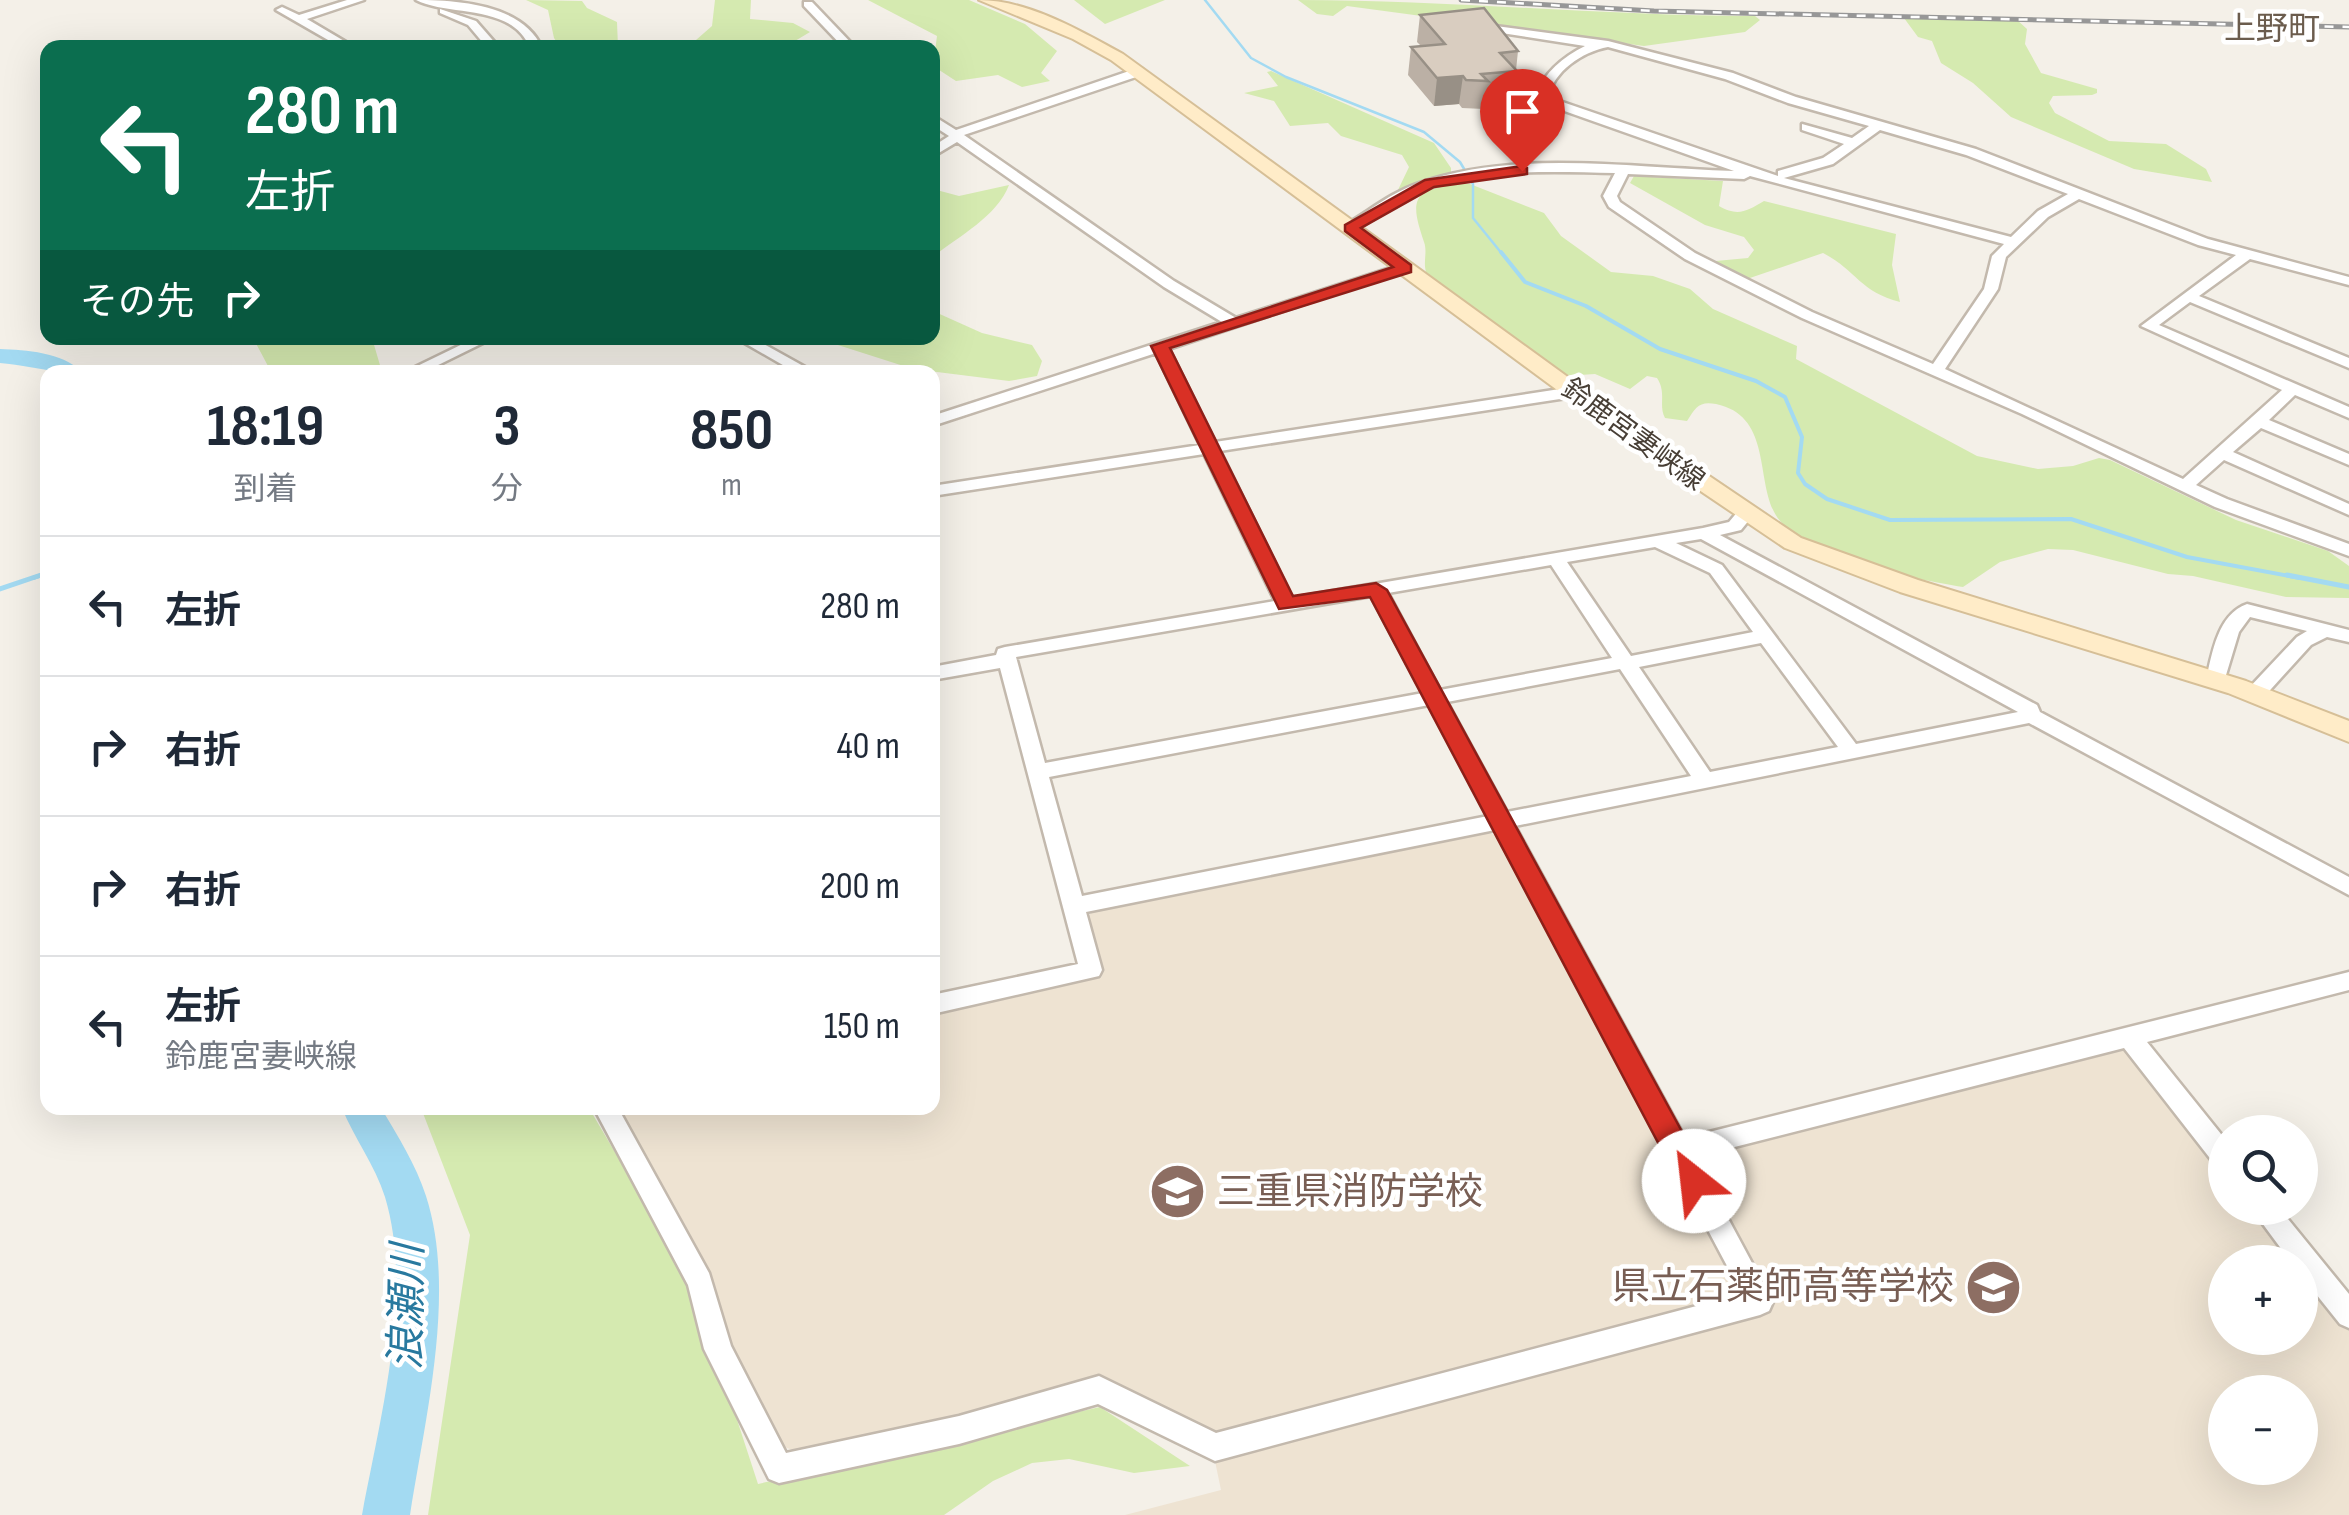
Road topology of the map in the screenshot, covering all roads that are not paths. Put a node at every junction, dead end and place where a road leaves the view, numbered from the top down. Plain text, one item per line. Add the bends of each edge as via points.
1 (360, 0) edge
2 (418, 0) edge
3 (987, 0) edge
4 (808, 4) dead end
5 (282, 10) dead end
6 (299, 18) junction
7 (1452, 22) edge
8 (337, 40) edge
9 (487, 40) edge
10 (532, 40) edge
11 (842, 40) edge
12 (1595, 44) junction
13 (1138, 72) junction
14 (940, 124) edge
15 (1877, 126) junction
16 (1806, 128) dead end
17 (957, 135) junction
18 (1853, 143) junction
19 (940, 147) edge
20 (1622, 172) junction
21 (1758, 175) junction
22 (2078, 194) junction
23 (1350, 228) junction
24 (2012, 242) junction
25 (2248, 254) junction
26 (1406, 268) junction
27 (2349, 282) edge
28 (2189, 297) junction
29 (1234, 323) junction
30 (471, 345) edge
31 (756, 345) edge
32 (1160, 346) junction
33 (2219, 358) junction
34 (2349, 363) edge
35 (428, 365) edge
36 (793, 365) edge
37 (1936, 372) junction
38 (2199, 372) dead end
39 (2292, 389) junction
40 (1573, 392) junction
41 (2349, 413) edge
42 (940, 418) edge
43 (2259, 421) junction
44 (1210, 449) junction
45 (2222, 453) junction
46 (2349, 460) edge
47 (2186, 486) junction
48 (940, 490) edge
49 (2349, 510) edge
50 (1745, 514) junction
51 (1703, 533) junction
52 (1658, 540) junction
53 (2349, 550) edge
54 (1555, 558) junction
55 (1376, 590) junction
56 (1286, 604) junction
57 (2323, 631) junction
58 (1765, 636) junction
59 (2349, 636) edge
60 (1006, 660) junction
61 (1624, 663) junction
62 (940, 672) edge
63 (2216, 680) junction
64 (2255, 694) junction
65 (1435, 698) junction
66 (2031, 716) junction
67 (2349, 732) edge
68 (1852, 752) junction
69 (1038, 772) junction
70 (1706, 782) junction
71 (1502, 823) junction
72 (2349, 887) edge
73 (1074, 906) junction
74 (2349, 982) edge
75 (940, 1003) edge
76 (2130, 1038) junction
77 (610, 1115) edge
78 (2208, 1137) edge
79 (1677, 1150) junction
80 (2278, 1225) edge
81 (2349, 1314) edge

1 - 6 street
2 - 9 street via 472,23
2 - 10 street via 495,14
3 - 13 main road, 鈴鹿宮妻峡線 via 1079,36
4 - 11 street
5 - 6 street
6 - 8 street
7 - 12 street
12 - 15 street via 1729,76
12 - 21 street via 1546,78 1543,99
13 - 17 street
13 - 23 main road, 鈴鹿宮妻峡線
14 - 17 street
15 - 18 street
15 - 22 street via 1971,152
16 - 18 street
17 - 19 street
17 - 29 street
18 - 21 street via 1803,171
20 - 21 street
20 - 23 street via 1457,178 1420,187
20 - 37 street via 1611,201 1667,242
21 - 24 street
22 - 24 street
22 - 25 street
23 - 26 main road, 鈴鹿宮妻峡線
24 - 37 street via 1999,256 1991,290
25 - 27 street
25 - 28 street
26 - 29 street
26 - 40 main road, 鈴鹿宮妻峡線
28 - 33 street via 2148,326
28 - 34 street
29 - 32 street
30 - 35 street
31 - 36 street
32 - 42 street
32 - 44 street
33 - 38 street
33 - 39 street
37 - 47 street
39 - 41 street
39 - 43 street
40 - 44 street
40 - 50 main road, 鈴鹿宮妻峡線
43 - 45 street
43 - 46 street
44 - 48 street
44 - 56 street
45 - 47 street
45 - 49 street
47 - 53 street
50 - 51 street via 1735,526
50 - 63 main road, 鈴鹿宮妻峡線 via 1823,557
51 - 52 street
51 - 66 street
52 - 54 street
52 - 58 street via 1716,570
54 - 55 street
54 - 61 street
55 - 56 street
55 - 65 street
56 - 60 street via 1005,652
57 - 59 street
57 - 63 street via 2247,610 2228,633
57 - 64 street via 2304,641
58 - 61 street
58 - 68 street
60 - 62 street
60 - 69 street
61 - 65 street
61 - 70 street
63 - 64 main road, 鈴鹿宮妻峡線
64 - 67 main road, 鈴鹿宮妻峡線
65 - 69 street
65 - 71 street
66 - 68 street
66 - 72 street
68 - 70 street
69 - 73 street
70 - 71 street
71 - 73 street
71 - 79 street
73 - 75 street via 1091,970
74 - 76 street
76 - 78 street
76 - 79 street
77 - 79 street via 700,1282 718,1350 780,1469 960,1430 1099,1390 1215,1447 1760,1302
80 - 81 street

